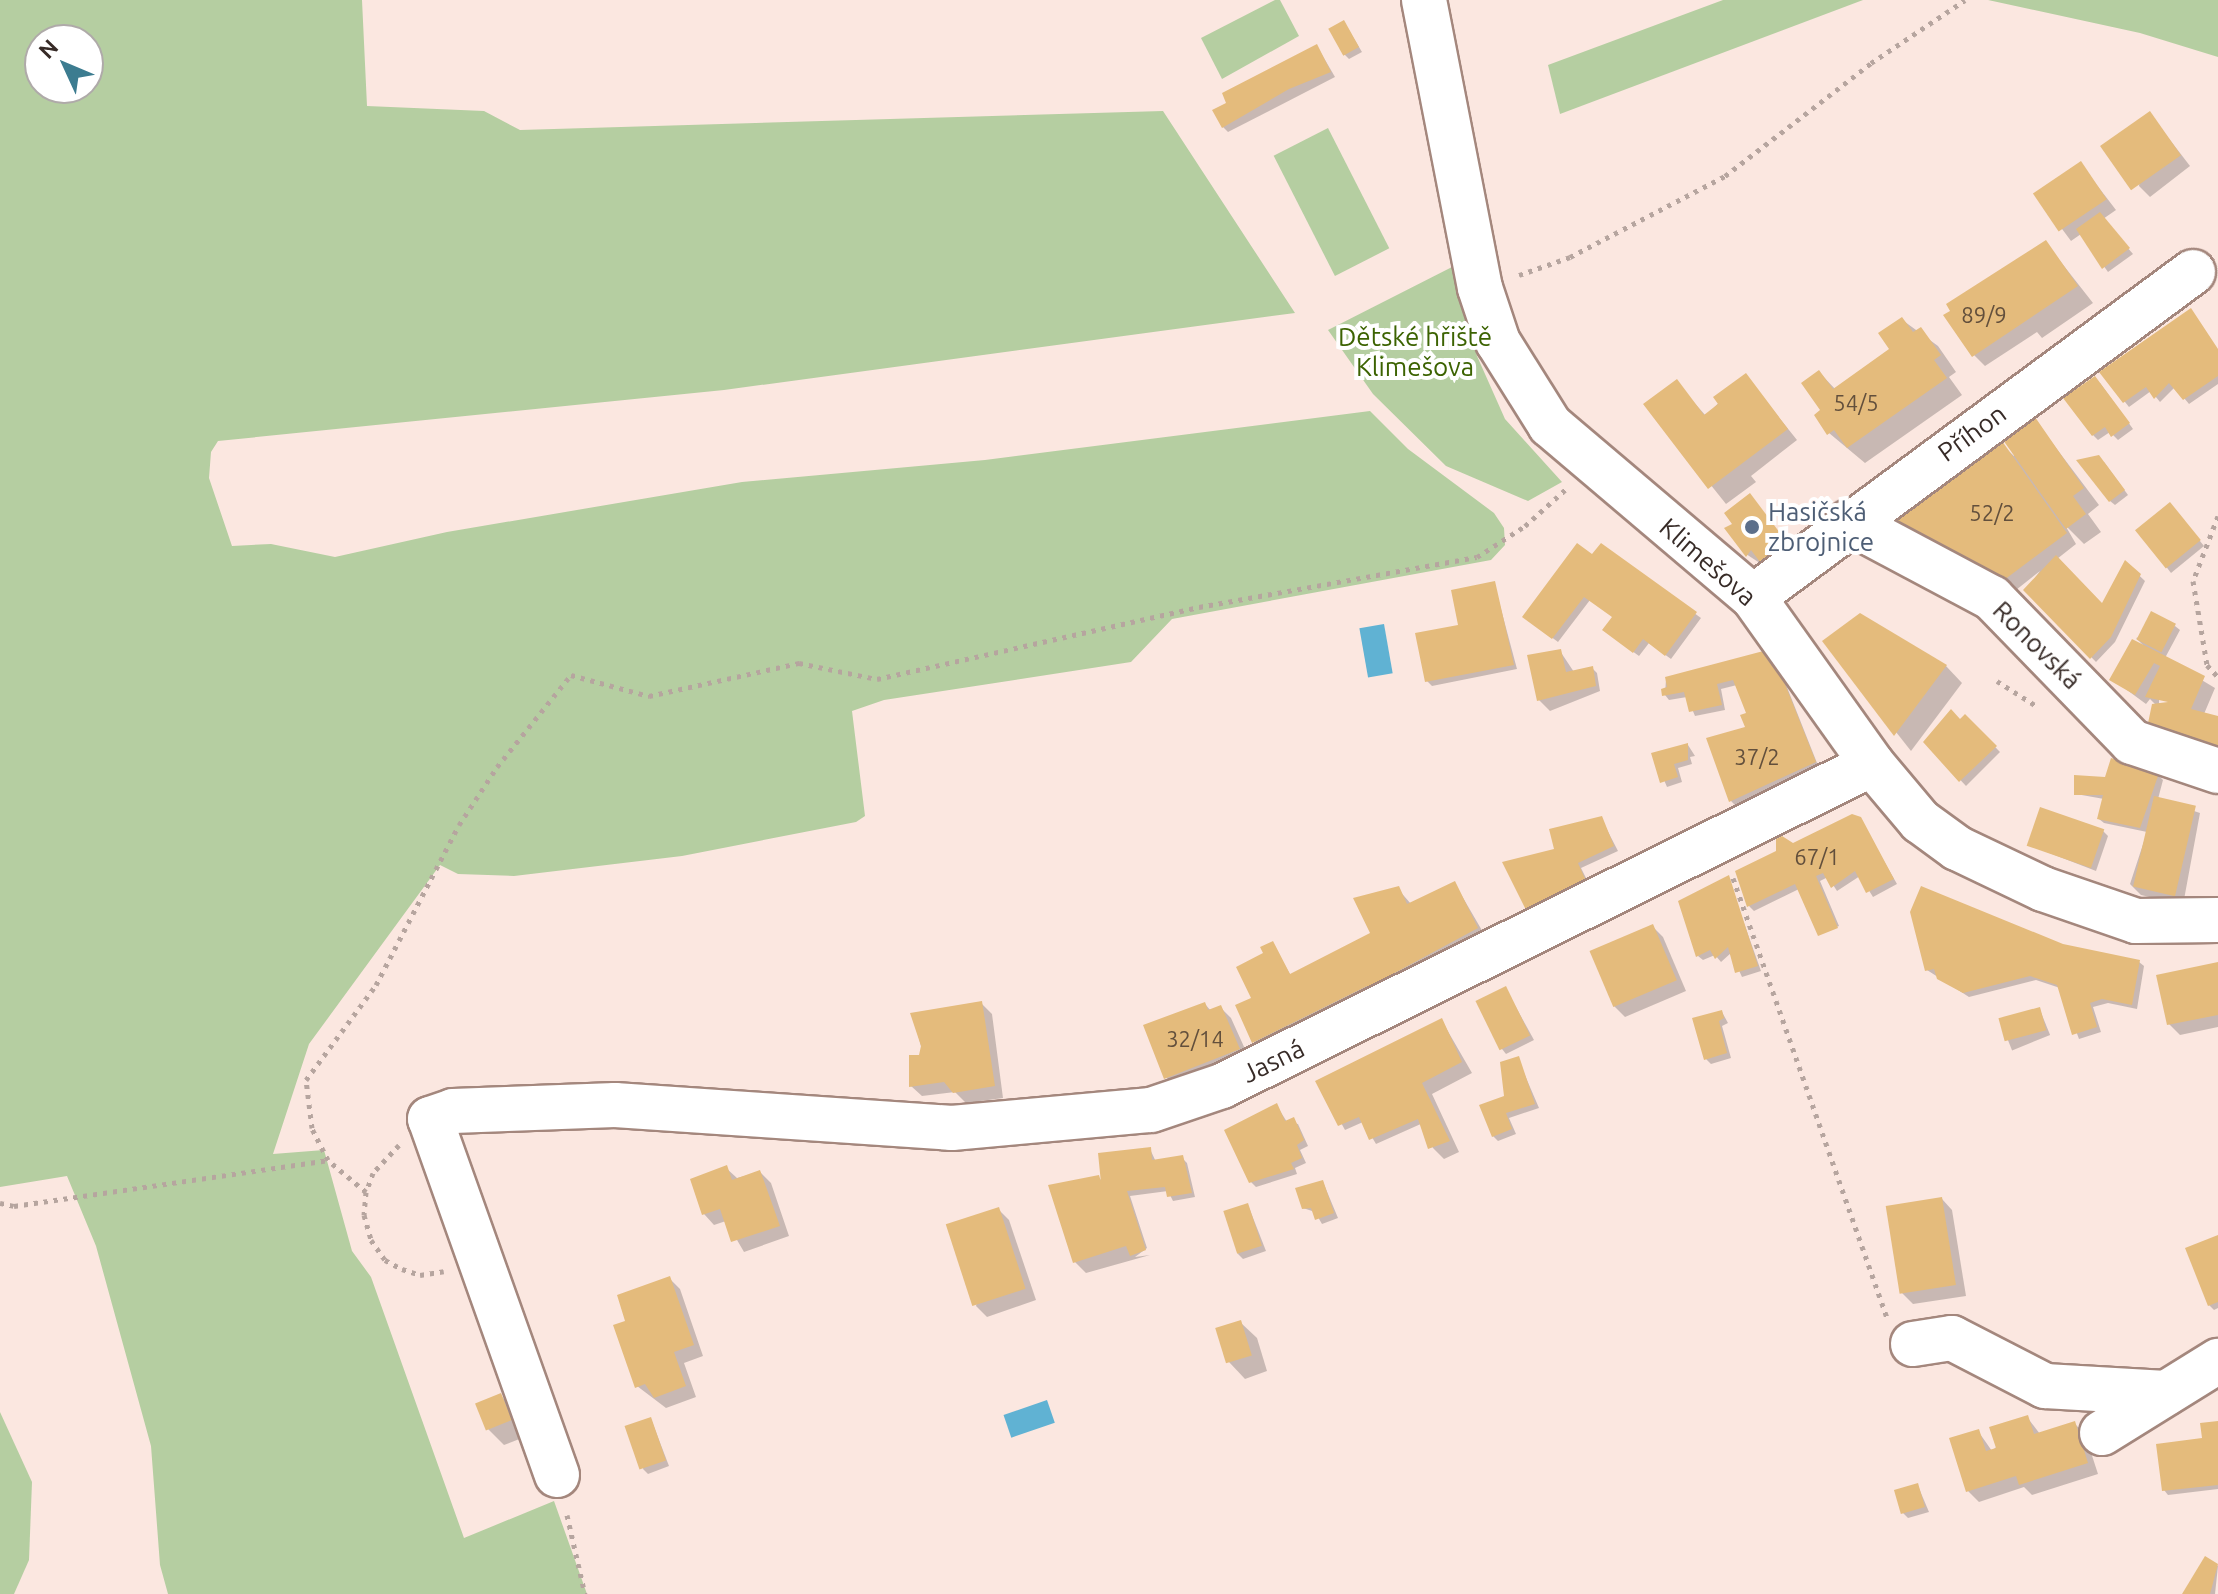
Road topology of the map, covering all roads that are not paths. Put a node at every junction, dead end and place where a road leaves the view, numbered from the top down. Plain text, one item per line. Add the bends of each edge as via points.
1 (1424, 0) edge
2 (2193, 272) dead end
3 (1849, 522) junction
4 (1753, 597) junction
5 (1872, 764) junction
6 (2218, 771) edge
7 (2218, 920) edge
8 (1913, 1344) road end
9 (2218, 1361) edge
10 (2166, 1393) junction
11 (2102, 1433) dead end
12 (557, 1475) road end

1 - 4 street, Klimešova via 1480,288 1498,342 1525,392 1550,425 1598,469
2 - 3 street, Příhon
3 - 4 street, Příhon
3 - 6 street, Ronovská via 1992,598 2132,742
4 - 5 street, Klimešova
5 - 7 street, Klimešova via 1920,821 1985,865 2136,921
5 - 12 street, Jasná via 1222,1086 1151,1110 952,1128 615,1105 453,1111 430,1119
8 - 10 street via 1952,1338 2045,1386
9 - 10 street
10 - 11 street

